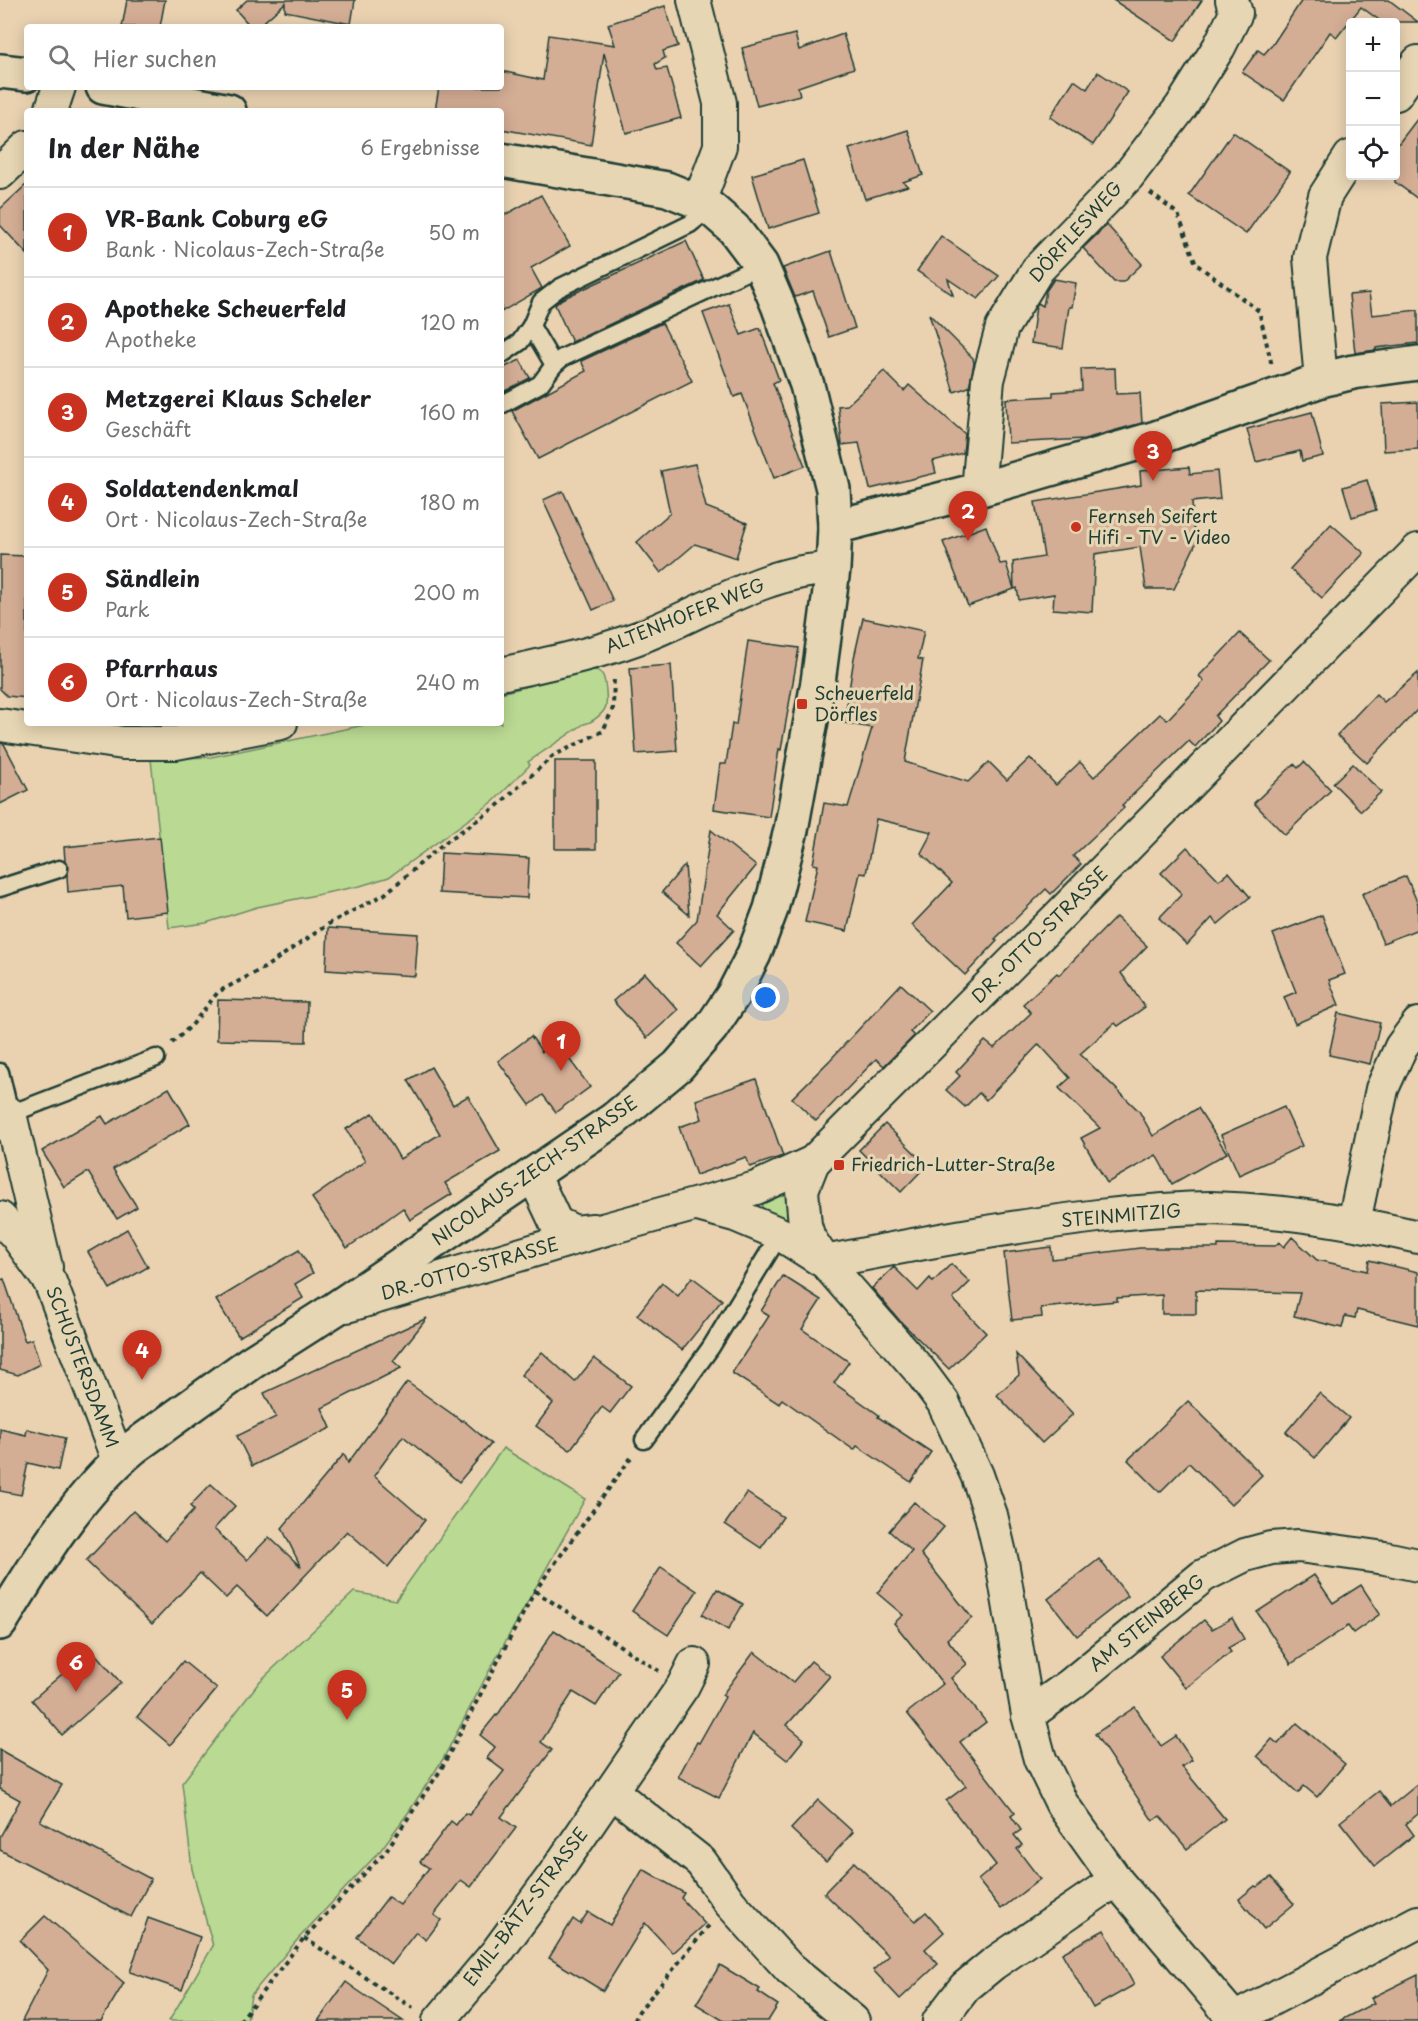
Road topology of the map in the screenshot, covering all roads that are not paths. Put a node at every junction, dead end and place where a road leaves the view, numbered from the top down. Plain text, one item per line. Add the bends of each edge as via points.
1 (694, 0) edge
2 (1232, 0) edge
3 (1418, 62) edge
4 (0, 71) edge
5 (24, 74) edge
6 (1400, 87) edge
7 (58, 90) edge
8 (119, 90) edge
9 (52, 108) edge
10 (214, 108) edge
11 (24, 150) edge
12 (504, 161) edge
13 (1346, 163) edge
14 (0, 172) edge
15 (705, 205) junction
16 (761, 266) junction
17 (531, 326) junction
18 (504, 353) edge
19 (1418, 363) edge
20 (554, 364) junction
21 (1321, 380) junction
22 (504, 403) edge
23 (978, 490) junction
24 (835, 527) junction
25 (1418, 550) edge
26 (833, 569) junction
27 (504, 673) edge
28 (0, 725) edge
29 (265, 726) edge
30 (59, 869) dead end
31 (0, 888) edge
32 (1418, 1024) edge
33 (156, 1058) road end
34 (0, 1072) edge
35 (10, 1114) junction
36 (813, 1162) junction
37 (533, 1174) junction
38 (697, 1205) junction
39 (0, 1218) edge
40 (1354, 1222) junction
41 (606, 1229) junction
42 (780, 1234) junction
43 (1418, 1237) edge
44 (825, 1262) junction
45 (50, 1282) junction
46 (335, 1309) junction
47 (644, 1440) road end
48 (118, 1460) junction
49 (1418, 1565) edge
50 (0, 1623) edge
51 (694, 1664) road end
52 (1028, 1715) junction
53 (610, 1791) junction
54 (1116, 1880) junction
55 (1418, 1922) edge
56 (427, 2015) edge
57 (1235, 2020) edge
58 (854, 2021) edge
59 (939, 2021) edge

1 - 15 street via 720,103 720,146
2 - 23 street, DÖRFLESWEG via 1236,13 1181,107 1128,176 1038,269 1002,328 988,380
3 - 6 street
4 - 5 street
7 - 9 street
8 - 10 street
11 - 14 street
12 - 15 street, NICOLAUS-ZECH-STRASSE via 667,189
13 - 21 street via 1325,196 1310,258
15 - 16 street, NICOLAUS-ZECH-STRASSE via 734,229
15 - 17 lane via 690,225 559,288 541,302
16 - 20 lane
16 - 24 street, NICOLAUS-ZECH-STRASSE via 807,385 833,489
17 - 18 lane via 520,342
17 - 20 lane
19 - 21 street
20 - 22 lane via 540,384
21 - 23 street via 1156,438
23 - 24 street
24 - 26 street, NICOLAUS-ZECH-STRASSE
25 - 36 street, DR.-OTTO-STRASSE
26 - 27 street, ALTENHOFER WEG via 806,571 764,582 636,639
26 - 37 street, NICOLAUS-ZECH-STRASSE via 818,682 791,830 771,909 754,954 711,1028 678,1066 614,1120
28 - 29 street via 123,743 176,743
30 - 31 lane
32 - 40 street via 1401,1047 1382,1089
33 - 35 lane
34 - 35 lane
35 - 45 street
36 - 38 street, DR.-OTTO-STRASSE via 756,1188
36 - 44 street via 802,1190 805,1225
37 - 41 street, DR.-OTTO-STRASSE via 560,1226 575,1232
37 - 46 street, NICOLAUS-ZECH-STRASSE
38 - 41 street, DR.-OTTO-STRASSE
38 - 42 street via 735,1215
39 - 45 street, SCHUSTERSDAMM
40 - 43 street, STEINMITZIG
40 - 44 street, STEINMITZIG via 1210,1208 1128,1213 1058,1221
41 - 46 street, DR.-OTTO-STRASSE
42 - 44 street
42 - 47 lane via 711,1347
44 - 52 street via 943,1402 977,1475 1002,1562
45 - 48 street, SCHUSTERSDAMM
46 - 48 street, NICOLAUS-ZECH-STRASSE via 252,1362
48 - 50 street, NICOLAUS-ZECH-STRASSE via 87,1493
49 - 52 street, AM STEINBERG via 1299,1546 1245,1555 1203,1576
51 - 53 street, EMIL-BÄTZ-STRASSE
52 - 54 street via 1040,1759 1062,1804
53 - 56 street, EMIL-BÄTZ-STRASSE via 497,1952
53 - 58 street via 701,1862 730,1903 790,1969
54 - 57 street
54 - 59 street via 993,1964 965,1988
55 - 57 street

